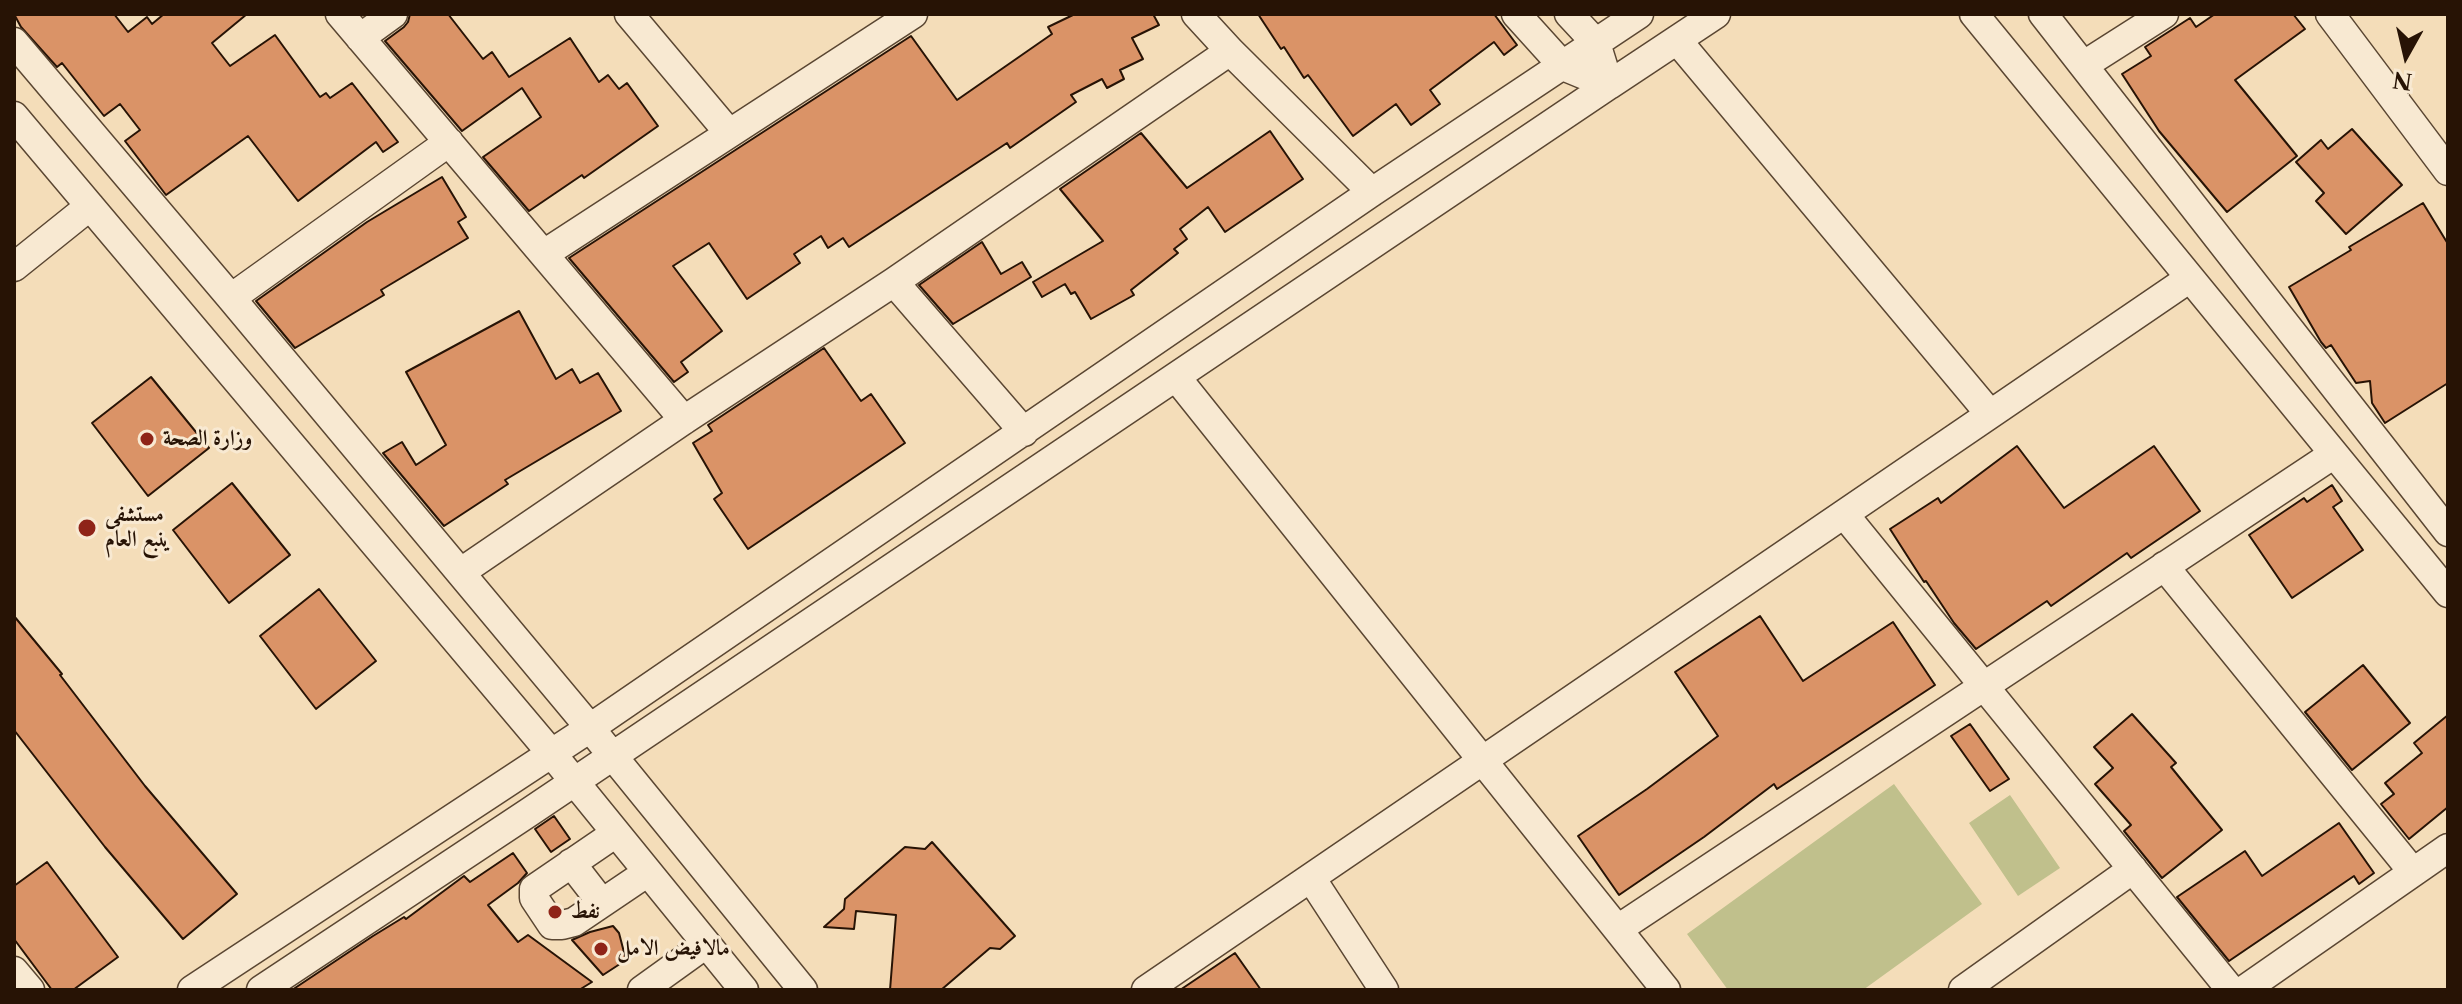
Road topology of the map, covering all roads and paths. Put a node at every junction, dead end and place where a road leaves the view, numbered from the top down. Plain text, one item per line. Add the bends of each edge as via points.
1 (340, 14) edge
2 (393, 14) edge
3 (629, 14) edge
4 (913, 14) edge
5 (1196, 14) edge
6 (1516, 14) edge
7 (1569, 14) edge
8 (1639, 14) edge
9 (1716, 14) edge
10 (1974, 14) edge
11 (2043, 14) edge
12 (2164, 14) edge
13 (2330, 14) edge
14 (360, 38) junction
15 (1677, 40) junction
16 (14, 42) edge
17 (1596, 43) junction
18 (1230, 51) junction
19 (2084, 65) junction
20 (1563, 66) junction
21 (1609, 85) junction
22 (14, 116) edge
23 (729, 133) junction
24 (449, 142) junction
25 (2448, 171) edge
26 (1372, 192) junction
27 (90, 206) junction
28 (544, 254) junction
29 (14, 267) edge
30 (2190, 278) junction
31 (894, 282) junction
32 (231, 298) junction
33 (1176, 377) junction
34 (1990, 414) junction
35 (684, 420) junction
36 (1024, 432) junction
37 (2334, 454) junction
38 (1844, 514) junction
39 (2448, 532) edge
40 (2164, 566) junction
41 (461, 572) junction
42 (2448, 593) edge
43 (1984, 686) junction
44 (590, 728) junction
45 (552, 754) junction
46 (613, 756) junction
47 (1483, 760) junction
48 (575, 782) junction
49 (616, 833) junction
50 (2448, 848) edge
51 (571, 863) junction
52 (2133, 869) junction
53 (648, 872) junction
54 (2413, 872) junction
55 (1311, 878) junction
56 (602, 903) junction
57 (1618, 929) junction
58 (706, 944) junction
59 (14, 971) edge
60 (30, 990) edge
61 (192, 990) edge
62 (261, 990) edge
63 (642, 990) edge
64 (744, 990) edge
65 (803, 990) edge
66 (1146, 990) edge
67 (1384, 990) edge
68 (1666, 990) edge
69 (1963, 990) edge
70 (2231, 990) edge
71 (2244, 990) edge

1 - 14 street
2 - 14 street
3 - 23 street
4 - 23 street
5 - 18 street
6 - 20 street
7 - 17 street
8 - 17 street
9 - 15 street
10 - 30 street
11 - 19 street
12 - 19 street
13 - 25 street
14 - 24 street
15 - 21 street
15 - 34 street
16 - 32 street
17 - 20 street
17 - 21 street
18 - 26 street
18 - 31 street
19 - 39 street
20 - 21 street
20 - 26 street
21 - 33 street
22 - 27 street
23 - 28 street
24 - 28 street
24 - 32 street
26 - 36 street
27 - 29 street
27 - 45 street
28 - 35 street
30 - 34 street
30 - 37 street
31 - 35 street
31 - 36 street
32 - 41 street
33 - 46 street
33 - 47 street
34 - 38 street
35 - 41 street
36 - 44 street
37 - 40 street
37 - 42 street
38 - 43 street
38 - 47 street
40 - 43 street
40 - 54 street
41 - 44 street
43 - 52 street
43 - 57 street
44 - 45 street
44 - 46 street
45 - 48 street
45 - 61 street
46 - 48 street
46 - 65 street
47 - 55 street
47 - 57 street
48 - 49 street
48 - 62 street
49 - 51 street
49 - 53 street
50 - 54 street
51 - 56 street
51 - 56 street via 534,889 534,898 552,925 574,922
52 - 69 street
52 - 70 street
53 - 56 street
53 - 58 street
54 - 71 street
55 - 66 street
55 - 67 street
57 - 68 street
58 - 63 street
58 - 64 street
59 - 60 street

